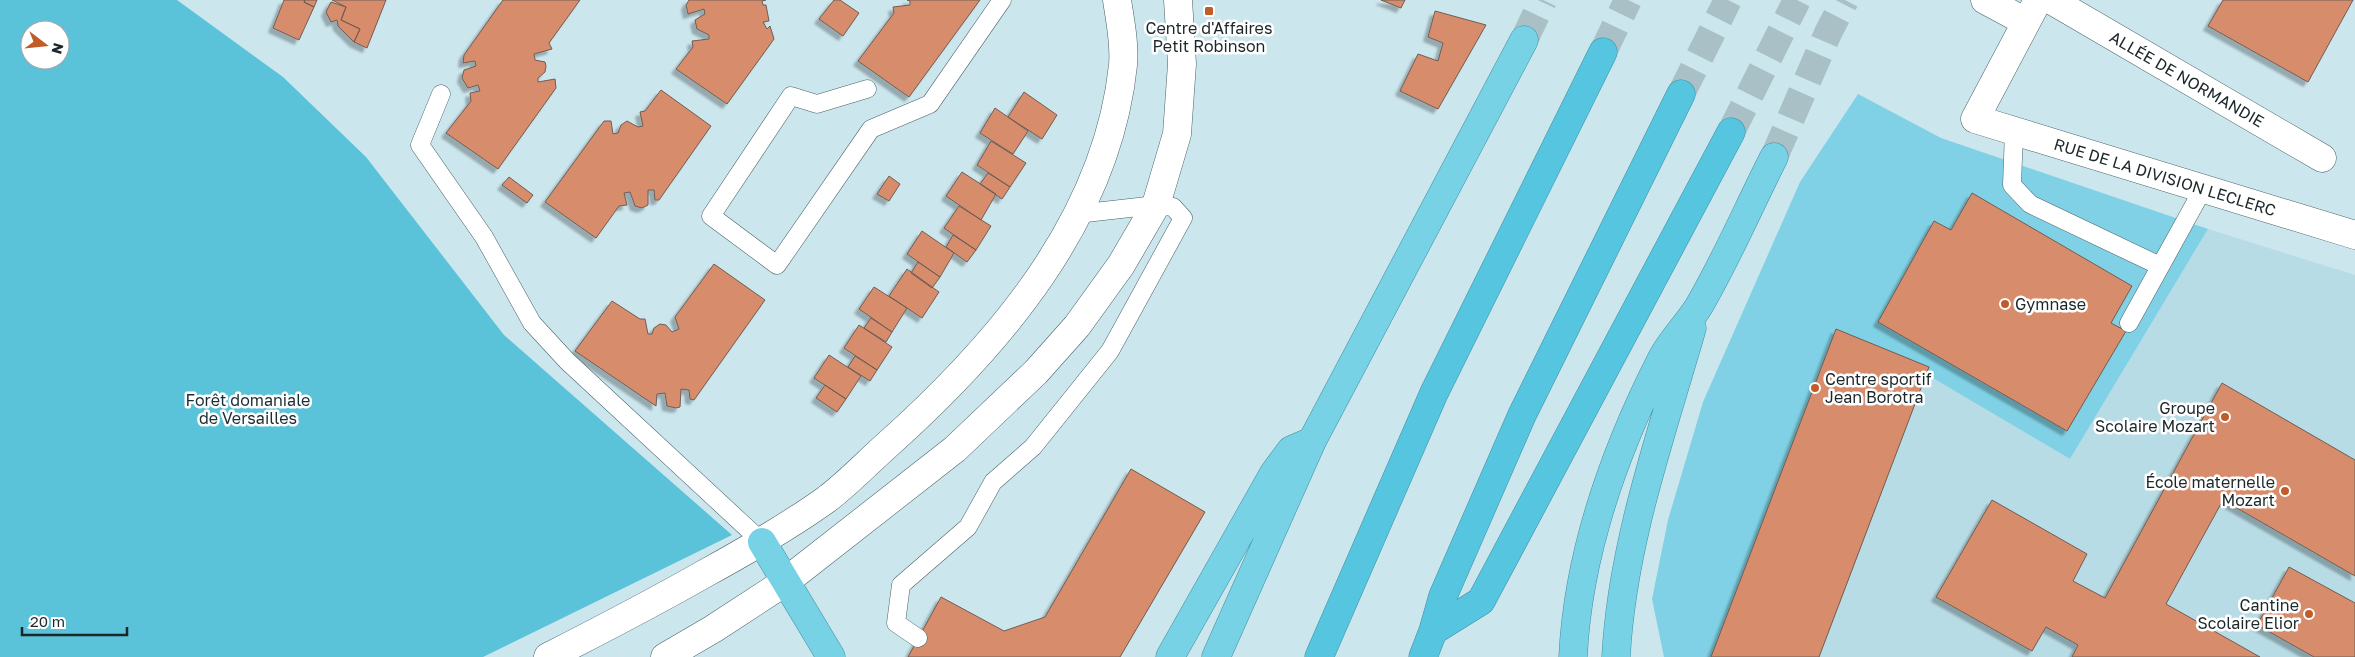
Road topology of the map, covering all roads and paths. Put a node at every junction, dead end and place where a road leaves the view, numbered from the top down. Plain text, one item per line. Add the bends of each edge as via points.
1 (1002, 0) edge
2 (1117, 0) edge
3 (1178, 0) edge
4 (1985, 0) edge
5 (2051, 0) edge
6 (2032, 11) edge
7 (1524, 40) tunnel mouth
8 (1603, 52) tunnel mouth
9 (867, 89) dead end
10 (441, 94) dead end
11 (1681, 94) tunnel mouth
12 (2014, 131) junction
13 (1731, 132) tunnel mouth
14 (1774, 157) tunnel mouth
15 (2322, 158) dead end
16 (2203, 189) junction
17 (1156, 205) junction
18 (1077, 214) junction
19 (2355, 235) edge
20 (2160, 266) junction
21 (1698, 306) junction
22 (2129, 323) dead end
23 (1312, 442) junction
24 (762, 542) junction
25 (785, 582) junction
26 (1433, 631) junction
27 (918, 638) dead end
28 (548, 657) edge
29 (665, 657) edge
30 (831, 657) edge
31 (1170, 657) edge
32 (1216, 657) edge
33 (1319, 657) edge
34 (1422, 657) edge
35 (1573, 657) edge
36 (1616, 657) edge

1 - 9 lane via 930,104 871,129 776,264 711,216 791,96 817,104
2 - 18 main road via 1124,62 1114,120 1095,179
3 - 17 main road via 1182,64 1177,134
4 - 6 main road
5 - 15 main road, ALLÉE DE NORMANDIE
6 - 12 main road, RUE DE LA DIVISION LECLERC via 1975,119
7 - 23 highway
8 - 33 highway via 1434,394
10 - 24 lane via 420,145 484,237 532,323 567,362
11 - 26 highway via 1522,415 1443,596
12 - 16 main road, RUE DE LA DIVISION LECLERC
12 - 20 lane via 2012,185 2030,204
13 - 26 highway via 1481,601
14 - 21 highway
16 - 19 main road, RUE DE LA DIVISION LECLERC
16 - 20 lane
17 - 18 lane
17 - 25 main road via 1121,264 1077,326 1036,372 954,449
17 - 27 lane via 1173,207 1183,218 1110,351 1033,447 993,482 968,528 901,585 896,623
18 - 24 main road via 1038,281 984,350 923,413 828,498
20 - 22 lane
21 - 35 highway via 1663,356 1608,482 1579,598
21 - 36 highway via 1643,494 1628,561
23 - 31 highway via 1290,450 1274,473
23 - 32 highway
24 - 25 highway
24 - 28 main road via 632,615
25 - 29 main road
25 - 30 highway
26 - 34 highway

